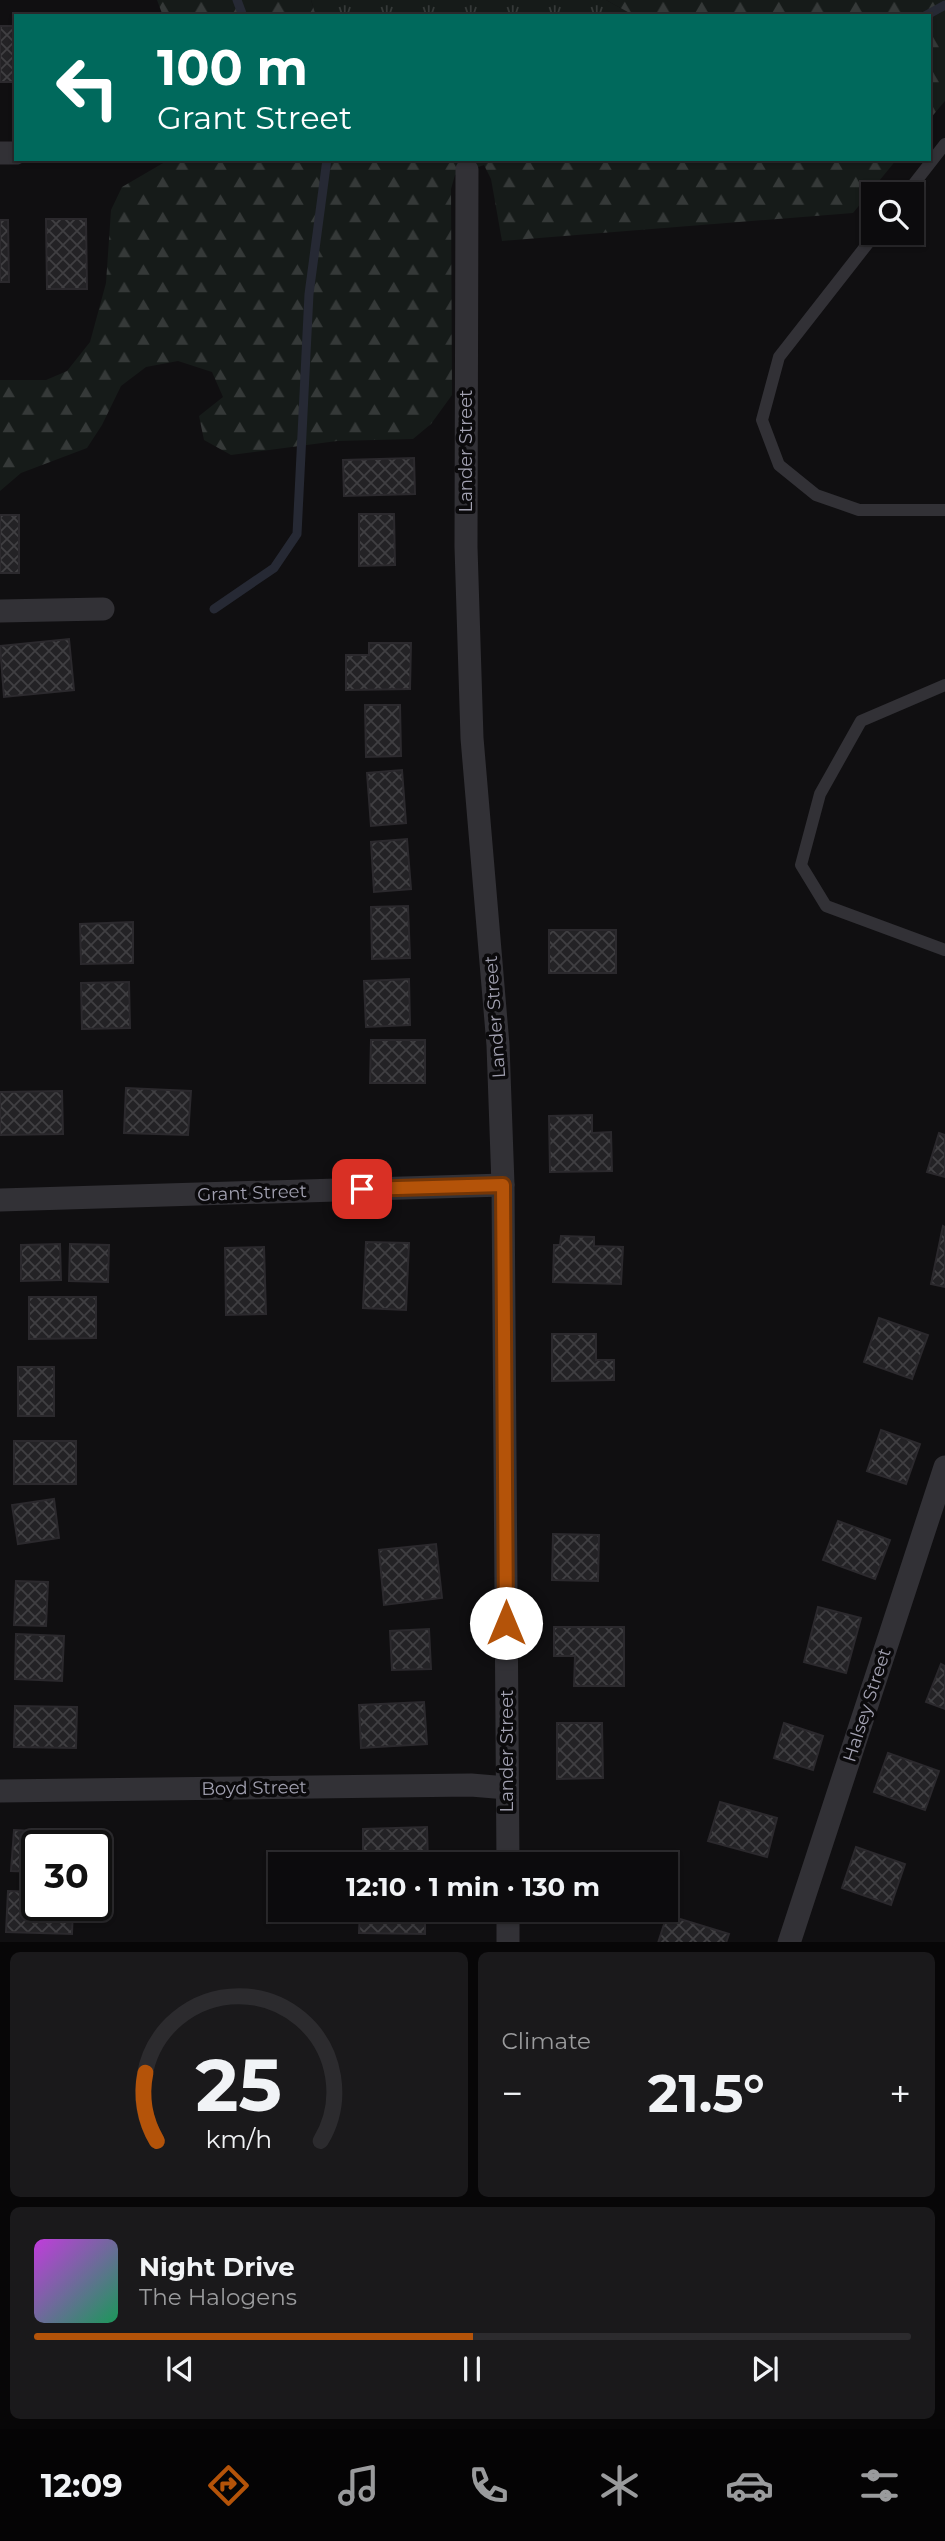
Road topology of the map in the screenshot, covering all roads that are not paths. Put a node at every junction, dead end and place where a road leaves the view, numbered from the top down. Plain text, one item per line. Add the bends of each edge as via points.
1 (945, 145) edge
2 (467, 170) dead end
3 (916, 182) edge
4 (867, 245) edge
5 (945, 510) edge
6 (103, 609) dead end
7 (0, 611) edge
8 (945, 685) edge
9 (945, 950) edge
10 (503, 1185) junction
11 (0, 1200) edge
12 (945, 1467) edge
13 (507, 1788) junction
14 (0, 1791) edge
15 (508, 1852) edge
16 (508, 1922) edge
17 (508, 1942) edge
18 (789, 1942) edge

1 - 3 lane
2 - 10 street, Lander Street via 466,547 472,738 498,1045
4 - 5 lane via 779,357 762,420 779,465 816,495 859,510
6 - 7 street
8 - 9 lane via 861,721 820,794 800,865 825,906
10 - 11 street, Grant Street
10 - 13 street, Lander Street
12 - 18 street, Halsey Street
13 - 14 street, Boyd Street
13 - 15 street, Lander Street
16 - 17 street

